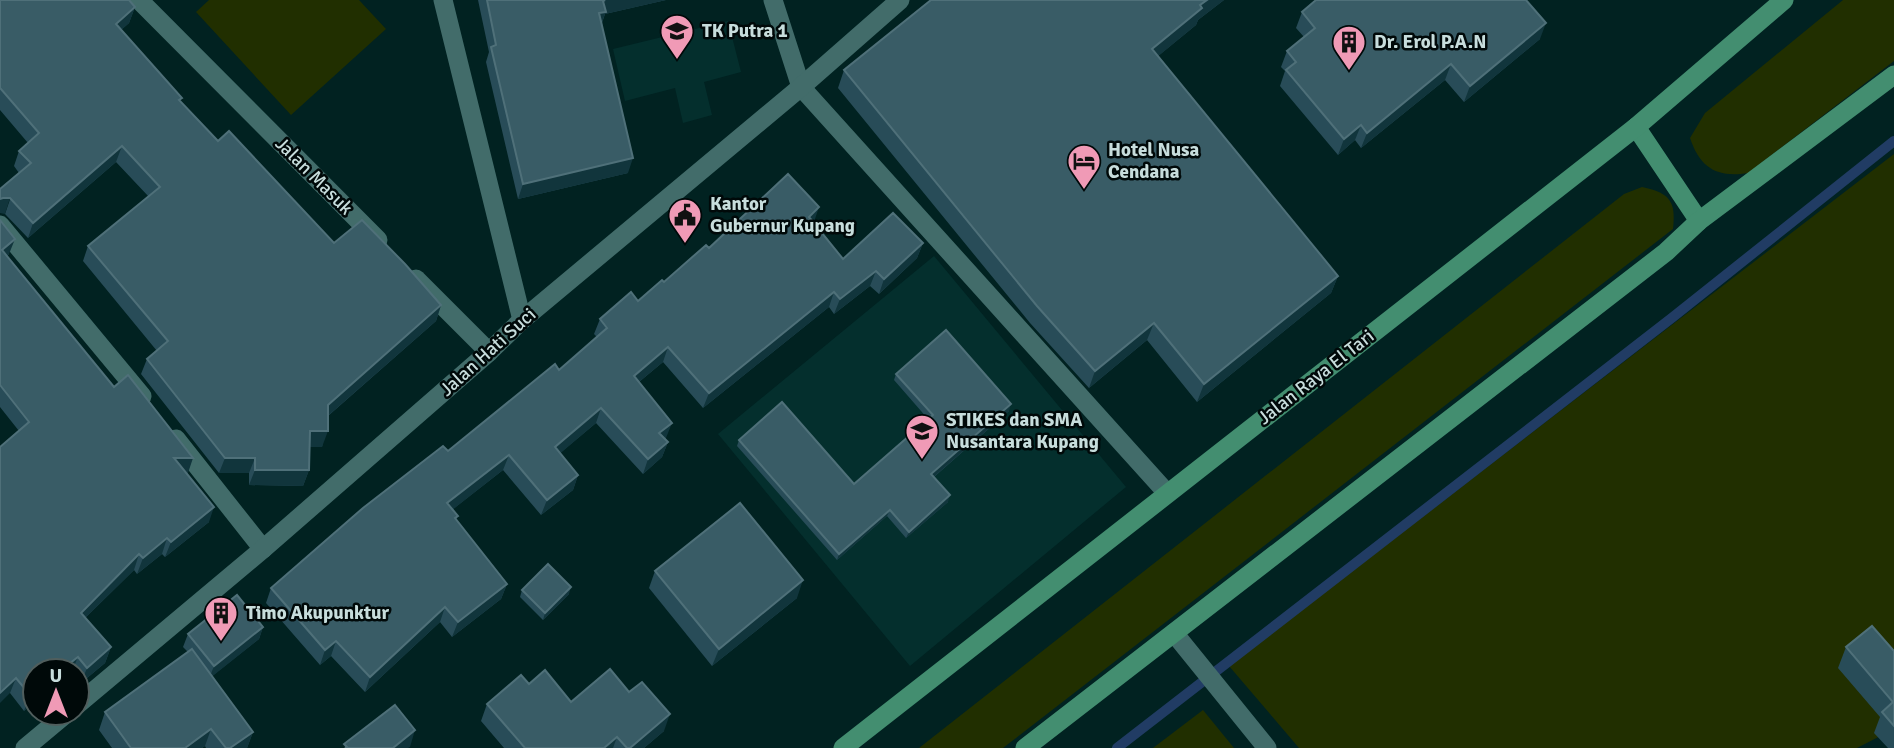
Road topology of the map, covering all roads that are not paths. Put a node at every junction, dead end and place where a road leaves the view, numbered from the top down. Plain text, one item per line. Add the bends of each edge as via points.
1 (139, 0) edge
2 (443, 0) edge
3 (773, 0) edge
4 (900, 0) edge
5 (1784, 0) edge
6 (1894, 75) edge
7 (801, 87) junction
8 (1636, 127) junction
9 (1699, 221) junction
10 (0, 225) edge
11 (522, 320) junction
12 (489, 352) junction
13 (1167, 493) junction
14 (263, 549) junction
15 (1174, 633) junction
16 (91, 693) edge
17 (50, 727) edge
18 (25, 748) edge
19 (843, 748) edge
20 (1025, 748) edge
21 (1267, 748) edge

1 - 12 street, Jalan Masuk
2 - 11 street
3 - 7 street
4 - 7 street, Jalan Hati Suci
5 - 8 main road, Jalan Raya El Tari
6 - 9 main road
7 - 11 street, Jalan Hati Suci
7 - 13 street
8 - 9 main road
8 - 13 main road, Jalan Raya El Tari
9 - 15 main road via 1667,251
10 - 14 street via 102,344
11 - 12 street, Jalan Hati Suci
12 - 14 street, Jalan Hati Suci
13 - 19 main road, Jalan Raya El Tari
14 - 16 street, Jalan Hati Suci
15 - 20 main road
15 - 21 street
17 - 18 street

